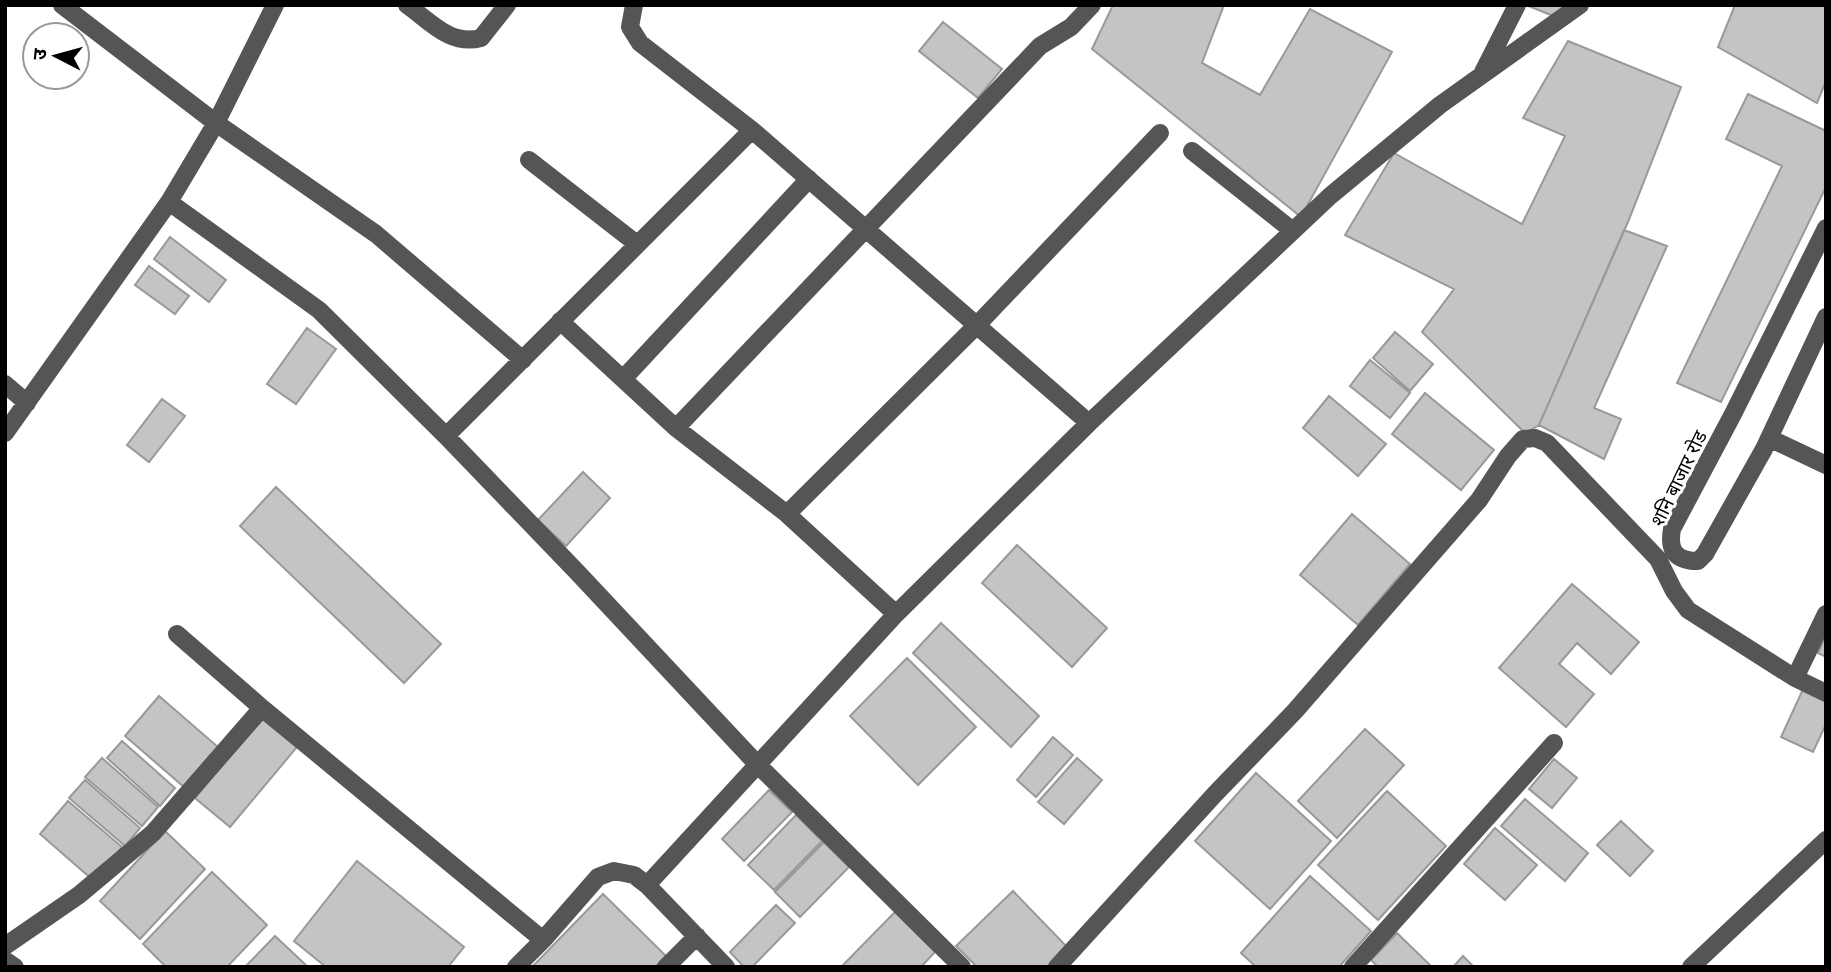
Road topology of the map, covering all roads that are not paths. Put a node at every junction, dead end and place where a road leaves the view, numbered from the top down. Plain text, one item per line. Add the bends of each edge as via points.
1 (62, 5) edge
2 (275, 5) edge
3 (407, 5) edge
4 (507, 5) edge
5 (634, 5) edge
6 (1092, 5) edge
7 (1517, 5) edge
8 (1580, 5) edge
9 (1482, 75) junction
10 (216, 123) junction
11 (751, 130) junction
12 (1160, 133) dead end
13 (1192, 151) dead end
14 (529, 160) dead end
15 (809, 179) junction
16 (169, 202) junction
17 (866, 228) junction
18 (1826, 228) edge
19 (1293, 231) junction
20 (637, 244) junction
21 (1826, 317) edge
22 (560, 321) junction
23 (978, 324) junction
24 (523, 360) junction
25 (623, 379) junction
26 (5, 384) edge
27 (27, 403) junction
28 (1089, 422) junction
29 (676, 428) junction
30 (5, 433) edge
31 (446, 436) junction
32 (1769, 438) junction
33 (1826, 465) edge
34 (787, 513) junction
35 (1666, 554) junction
36 (896, 614) junction
37 (1826, 614) edge
38 (177, 635) dead end
39 (1795, 678) junction
40 (1826, 693) edge
41 (262, 708) junction
42 (1554, 743) dead end
43 (757, 764) junction
44 (1826, 840) edge
45 (647, 885) junction
46 (697, 936) junction
47 (543, 940) junction
48 (5, 946) edge
49 (5, 960) edge
50 (15, 967) edge
51 (516, 967) edge
52 (666, 967) edge
53 (726, 967) edge
54 (962, 967) edge
55 (1057, 967) edge
56 (1353, 967) edge
57 (1691, 967) edge

1 - 10 street
2 - 10 street
3 - 4 street via 461,41 481,38
5 - 11 street via 630,27 639,43
6 - 17 street via 1071,27 1040,46
7 - 9 street
8 - 9 street
9 - 19 street via 1430,113
10 - 16 street
10 - 24 street via 376,234
11 - 15 street
11 - 20 street
12 - 23 street
13 - 19 street
14 - 20 street
15 - 17 street
15 - 25 street
16 - 27 street
16 - 31 street via 319,310
17 - 23 street
17 - 29 street
18 - 35 street, शनि बाजार रोड via 1672,529
19 - 28 street
20 - 22 street
21 - 32 street, शनि बाजार रोड
22 - 24 street
22 - 25 street
23 - 28 street
23 - 34 street
24 - 31 street
25 - 29 street
26 - 27 street
27 - 30 street
28 - 36 street
29 - 34 street
31 - 43 street
32 - 33 street
32 - 35 street, शनि बाजार रोड via 1705,554 1698,561
34 - 36 street
35 - 39 street via 1674,591 1688,610
35 - 55 street via 1548,443 1523,439 1479,500 1295,711
36 - 43 street
37 - 39 street
38 - 41 street
39 - 40 street
41 - 47 street
41 - 48 street via 153,833 79,895
42 - 56 street
43 - 45 street
43 - 54 street
44 - 57 street
45 - 46 street
45 - 47 street via 635,875 614,871 598,877
46 - 52 street
46 - 53 street
47 - 51 street
49 - 50 street

